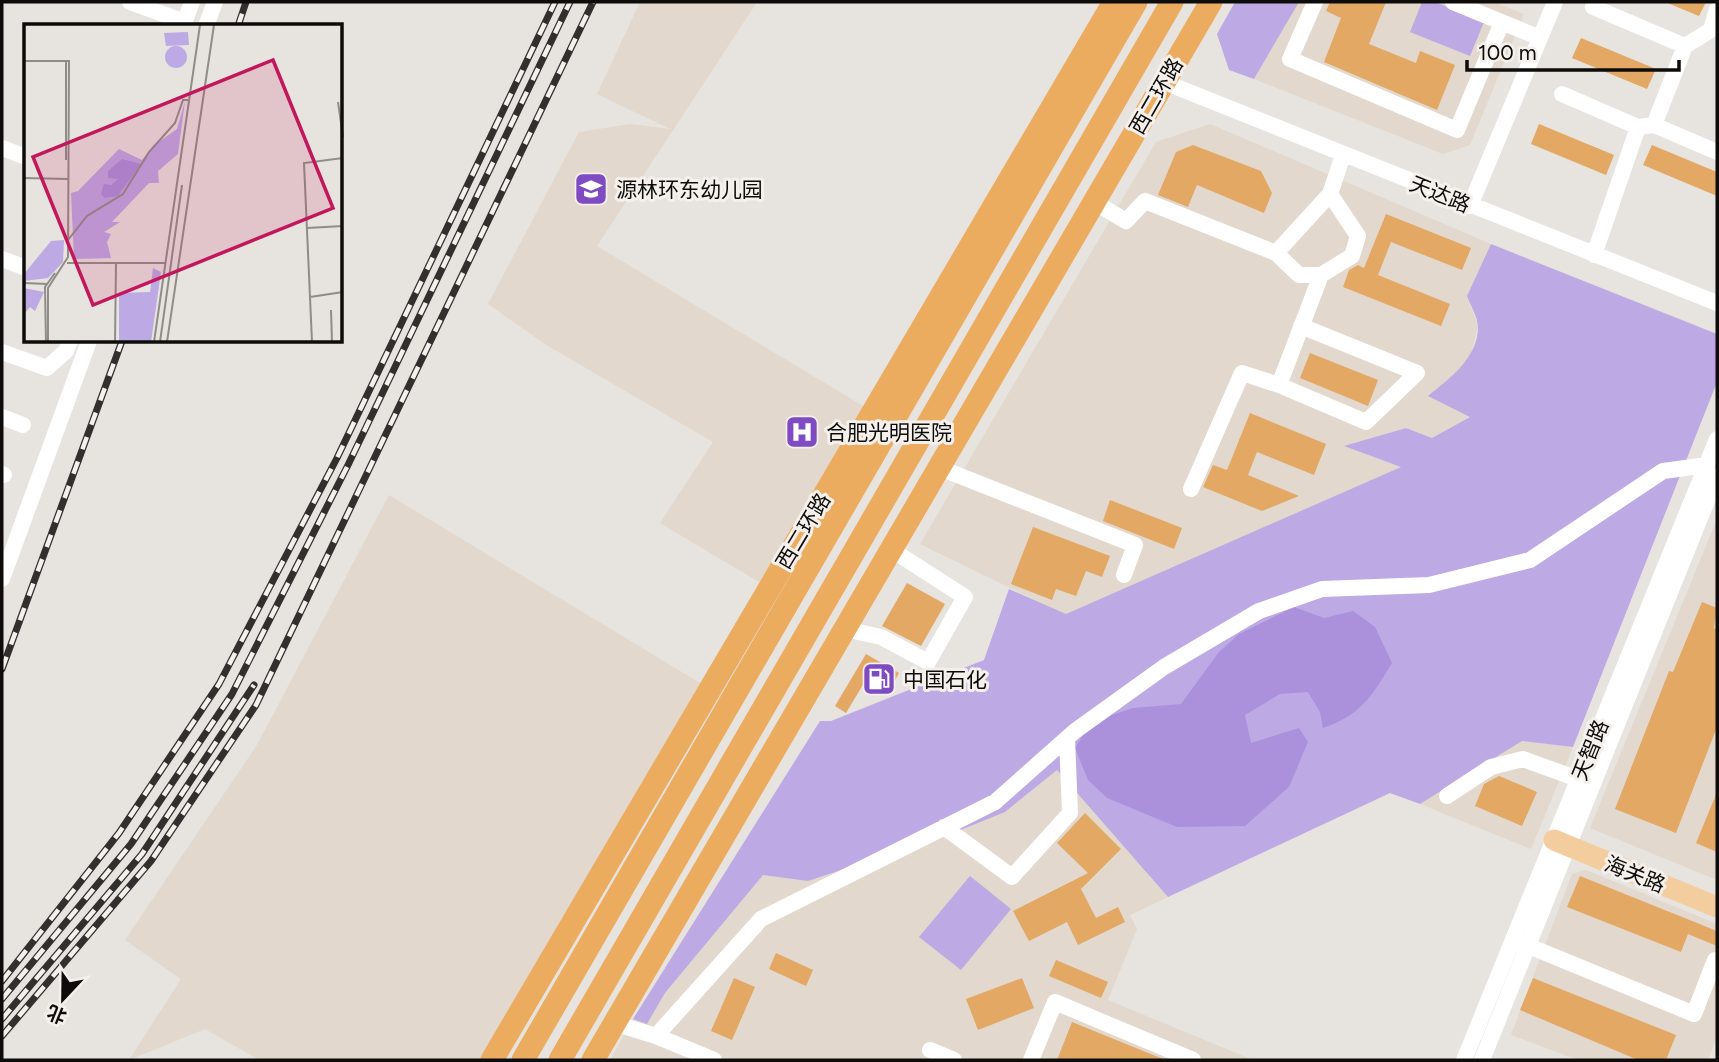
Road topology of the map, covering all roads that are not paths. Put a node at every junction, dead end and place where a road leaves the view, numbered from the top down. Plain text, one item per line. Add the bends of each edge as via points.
1 (130, 2) edge
2 (192, 2) edge
3 (215, 2) edge
4 (1114, 2) edge
5 (1136, 2) edge
6 (1172, 2) edge
7 (1211, 2) edge
8 (1315, 2) edge
9 (1453, 2) edge
10 (1555, 2) edge
11 (1593, 7) dead end
12 (1717, 9) edge
13 (1502, 22) junction
14 (184, 24) edge
15 (207, 24) edge
16 (1714, 31) edge
17 (1540, 38) junction
18 (1685, 46) junction
19 (1164, 82) junction
20 (1562, 94) dead end
21 (1646, 126) junction
22 (2, 148) edge
23 (1717, 152) edge
24 (1343, 155) junction
25 (24, 157) edge
26 (1330, 194) junction
27 (1094, 202) junction
28 (1470, 206) junction
29 (1276, 253) junction
30 (1594, 254) junction
31 (2, 259) edge
32 (24, 267) edge
33 (1321, 275) junction
34 (1717, 303) edge
35 (1301, 326) junction
36 (69, 343) edge
37 (88, 343) edge
38 (2, 352) edge
39 (1279, 385) junction
40 (2, 417) edge
41 (23, 425) dead end
42 (1717, 439) edge
43 (940, 468) junction
44 (1710, 482) edge
45 (1191, 489) dead end
46 (892, 551) junction
47 (1124, 575) dead end
48 (2, 579) edge
49 (845, 629) junction
50 (1068, 738) junction
51 (1578, 779) junction
52 (1447, 796) dead end
53 (944, 827) junction
54 (1563, 837) junction
55 (1717, 892) edge
56 (1717, 907) edge
57 (1520, 943) junction
58 (1715, 960) dead end
59 (614, 1023) junction
60 (656, 1036) junction
61 (930, 1050) dead end
62 (492, 1060) edge
63 (523, 1060) edge
64 (560, 1060) edge
65 (593, 1060) edge
66 (714, 1060) edge
67 (954, 1060) edge
68 (1031, 1060) edge
69 (1193, 1060) edge
70 (1464, 1060) edge
71 (1482, 1060) edge

1 - 14 street
2 - 14 street
3 - 15 street
4 - 62 highway, 西二环路
5 - 63 highway, 西二环路
6 - 64 highway, 西二环路
7 - 19 highway, 西二环路
8 - 13 street via 1290,59 1457,130
9 - 13 street
10 - 17 street
11 - 18 street
12 - 16 street
13 - 17 street
16 - 18 street
17 - 28 street
18 - 21 street
19 - 24 street, 天达路
19 - 27 highway, 西二环路
20 - 21 street
21 - 23 street
21 - 30 street
22 - 25 street
24 - 26 street
24 - 28 street, 天达路
26 - 29 street
26 - 33 street via 1358,236 1352,256
27 - 29 street via 1126,221 1145,201
27 - 43 highway, 西二环路
28 - 30 street, 天达路
29 - 33 street via 1299,275
30 - 34 street, 天达路
31 - 32 street
33 - 35 street
35 - 39 street
35 - 39 street via 1417,373 1366,422
36 - 38 street via 47,368
37 - 48 street
39 - 45 street via 1242,373
40 - 41 street
42 - 44 street, 天智路
43 - 46 highway, 西二环路
43 - 47 street via 1135,545
44 - 50 street via 1663,471 1530,560 1429,585 1322,589 1259,611 1164,667
44 - 51 street, 天智路
44 - 54 street, 天智路
46 - 49 highway, 西二环路
46 - 49 street via 965,597 928,662 881,637
49 - 59 highway, 西二环路
50 - 53 street via 995,802
50 - 53 street via 1070,813 1012,877
51 - 52 street via 1523,759 1491,767
51 - 54 street, 天智路
53 - 60 street via 761,919
54 - 55 main road, 海关路
54 - 56 main road, 海关路
54 - 57 street, 天智路
57 - 58 street via 1694,1014
57 - 70 street, 天智路
57 - 71 street, 天智路
59 - 60 street
59 - 65 highway, 西二环路
60 - 66 street
61 - 67 street
68 - 69 street via 1055,1002

